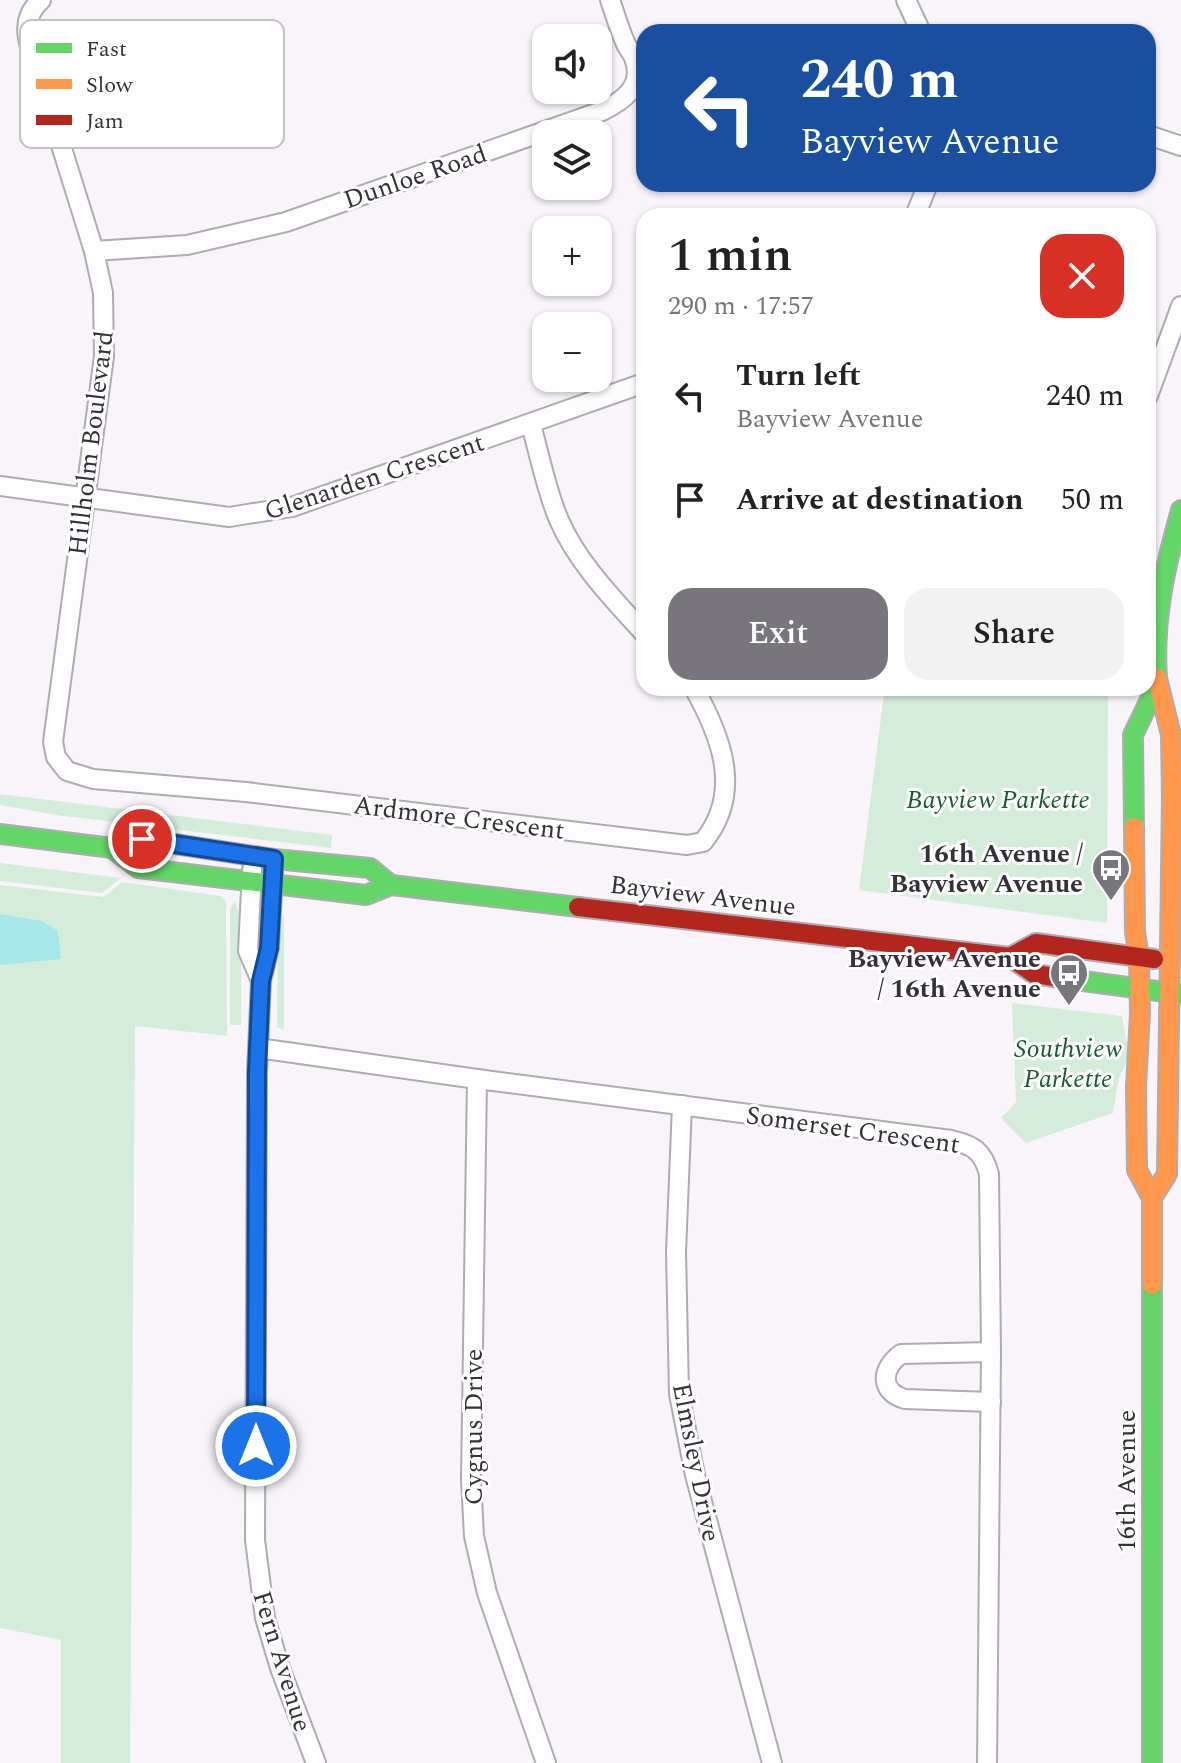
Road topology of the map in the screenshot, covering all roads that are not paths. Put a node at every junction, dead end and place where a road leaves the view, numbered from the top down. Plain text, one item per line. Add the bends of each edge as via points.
1 (41, 0) edge
2 (610, 0) edge
3 (906, 0) edge
4 (28, 20) edge
5 (917, 24) edge
6 (1156, 138) edge
7 (1181, 146) edge
8 (61, 148) edge
9 (94, 251) junction
10 (1181, 306) edge
11 (1156, 374) edge
12 (636, 386) edge
13 (531, 425) junction
14 (0, 486) edge
15 (84, 496) junction
16 (1181, 510) edge
17 (636, 624) edge
18 (1157, 685) joint
19 (698, 696) edge
20 (1152, 696) edge
21 (56, 757) joint
22 (0, 834) edge
23 (112, 848) junction
24 (253, 855) junction
25 (274, 859) junction
26 (251, 880) junction
27 (272, 883) junction
28 (391, 885) junction
29 (1010, 957) junction
30 (1139, 957) junction
31 (1176, 962) edge
32 (261, 981) junction
33 (1140, 989) junction
34 (1176, 994) edge
35 (258, 1048) junction
36 (477, 1079) junction
37 (682, 1105) junction
38 (1152, 1198) junction
39 (991, 1352) junction
40 (991, 1402) junction
41 (316, 1763) edge
42 (546, 1763) edge
43 (772, 1763) edge
44 (987, 1763) edge
45 (1152, 1763) edge

1 - 4 street, Hillholm Boulevard
2 - 9 street, Dunloe Road via 635,59 635,75 624,100 602,111 286,222 187,245
3 - 5 street
6 - 7 street
8 - 9 street, Hillholm Boulevard
9 - 15 street, Hillholm Boulevard via 103,293 104,356
10 - 11 street
12 - 13 street, Glenarden Crescent
13 - 15 street, Glenarden Crescent via 259,514 229,517
13 - 17 street via 558,518 571,543
14 - 15 street, Glenarden Crescent
15 - 21 street, Hillholm Boulevard via 53,742
16 - 18 main road, 16th Avenue via 1158,598
18 - 31 main road, 16th Avenue via 1172,736
19 - 21 street, Ardmore Crescent via 724,755 725,800 716,826 703,842 687,845 93,779 67,771
20 - 30 main road, 16th Avenue via 1133,735
22 - 23 main road, Bayview Avenue
23 - 24 main road, Bayview Avenue via 142,839
23 - 26 main road, Bayview Avenue via 138,868
24 - 25 main road, Bayview Avenue
24 - 26 street, Fern Avenue
25 - 27 street, Fern Avenue
25 - 28 main road, Bayview Avenue via 370,868
26 - 27 main road, Bayview Avenue
26 - 32 street, Fern Avenue via 248,951
27 - 28 main road, Bayview Avenue via 366,895
27 - 32 street, Fern Avenue via 269,948
28 - 29 main road, Bayview Avenue
29 - 30 main road, Bayview Avenue via 1036,943
29 - 33 main road, Bayview Avenue via 1034,974
30 - 31 main road, Bayview Avenue
30 - 33 main road, 16th Avenue
31 - 34 main road, 16th Avenue
32 - 35 street, Fern Avenue
33 - 34 main road, Bayview Avenue
33 - 38 main road, 16th Avenue via 1137,1170
34 - 38 main road, 16th Avenue via 1167,1174
35 - 36 street, Somerset Crescent
35 - 41 street, Fern Avenue via 256,1553 265,1618
36 - 37 street, Somerset Crescent
36 - 42 street, Cygnus Drive via 474,1536 487,1593
37 - 39 street, Somerset Crescent via 970,1144 985,1157 989,1174
37 - 43 street, Elmsley Drive via 676,1252 679,1394 695,1475
38 - 45 main road, 16th Avenue
39 - 40 street, Somerset Crescent
39 - 40 street via 901,1354 890,1362 885,1377 888,1389 905,1399
40 - 44 street, Somerset Crescent

